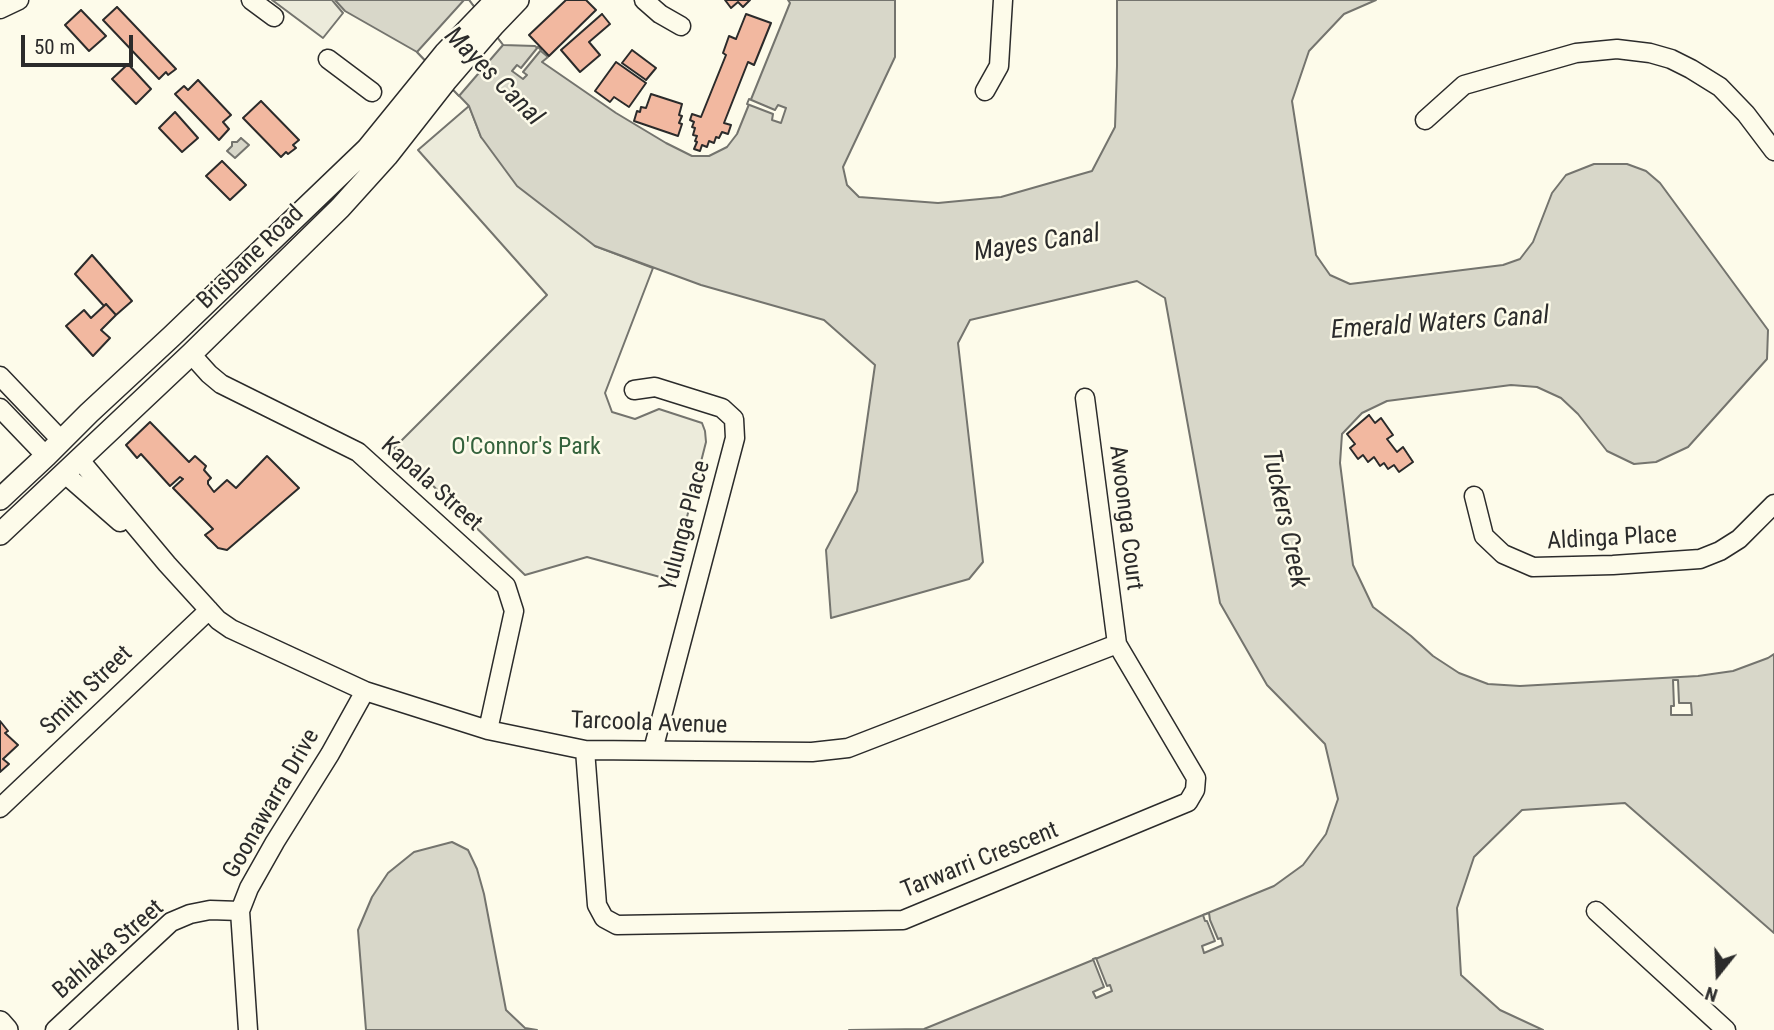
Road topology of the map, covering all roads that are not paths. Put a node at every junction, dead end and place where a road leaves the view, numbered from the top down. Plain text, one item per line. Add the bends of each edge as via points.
1 (19, 0) edge
2 (251, 0) edge
3 (518, 0) edge
4 (645, 0) edge
5 (1003, 0) edge
6 (0, 9) edge
7 (491, 12) edge
8 (274, 17) dead end
9 (681, 26) dead end
10 (328, 59) dead end
11 (439, 75) junction
12 (985, 91) dead end
13 (372, 92) dead end
14 (1426, 120) dead end
15 (1774, 151) edge
16 (191, 354) junction
17 (0, 376) edge
18 (634, 390) dead end
19 (1085, 398) dead end
20 (0, 408) edge
21 (61, 440) junction
22 (46, 456) junction
23 (72, 466) junction
24 (1474, 496) dead end
25 (0, 499) edge
26 (1774, 504) edge
27 (0, 534) edge
28 (209, 610) junction
29 (1117, 643) junction
30 (365, 691) junction
31 (488, 730) junction
32 (585, 750) junction
33 (653, 750) junction
34 (0, 808) edge
35 (240, 911) junction
36 (1596, 911) dead end
37 (0, 1022) edge
38 (7, 1030) edge
39 (55, 1030) edge
40 (248, 1030) edge
41 (1726, 1030) edge

1 - 6 street
2 - 8 street
3 - 7 main road, Brisbane Road
4 - 9 street
5 - 12 street via 999,66
7 - 11 main road, Brisbane Road
10 - 13 street
11 - 16 main road, Brisbane Road via 387,156
11 - 21 main road, Brisbane Road
14 - 15 street via 1464,85 1576,53 1617,49 1650,53 1691,68 1720,87
16 - 23 main road, Brisbane Road
16 - 31 street, Kapala Street via 221,384 358,452 506,586 514,611
17 - 21 street
18 - 33 street, Yulunga Place via 655,387 722,408 734,419 734,439
19 - 29 street, Awoonga Court
20 - 22 street
21 - 22 main road, Brisbane Road
21 - 23 main road
22 - 23 main road
22 - 25 main road, Brisbane Road
23 - 27 main road, Brisbane Road
23 - 28 street, Tarcoola Avenue
24 - 26 street, Aldinga Place via 1484,536 1503,554 1532,567 1700,559 1739,539
28 - 30 street, Tarcoola Avenue via 238,633
28 - 34 street, Smith Street
29 - 32 street, Tarwarri Crescent via 1196,778 1188,802 903,920 617,925 604,918 597,905
29 - 33 street, Tarcoola Avenue via 848,748 812,752
30 - 31 street, Tarcoola Avenue
30 - 35 street, Goonawarra Drive via 275,842
31 - 32 street, Tarcoola Avenue
32 - 33 street, Tarcoola Avenue
35 - 39 street, Bahlaka Street via 209,910 171,922
35 - 40 street, Goonawarra Drive
36 - 41 street
37 - 38 main road

